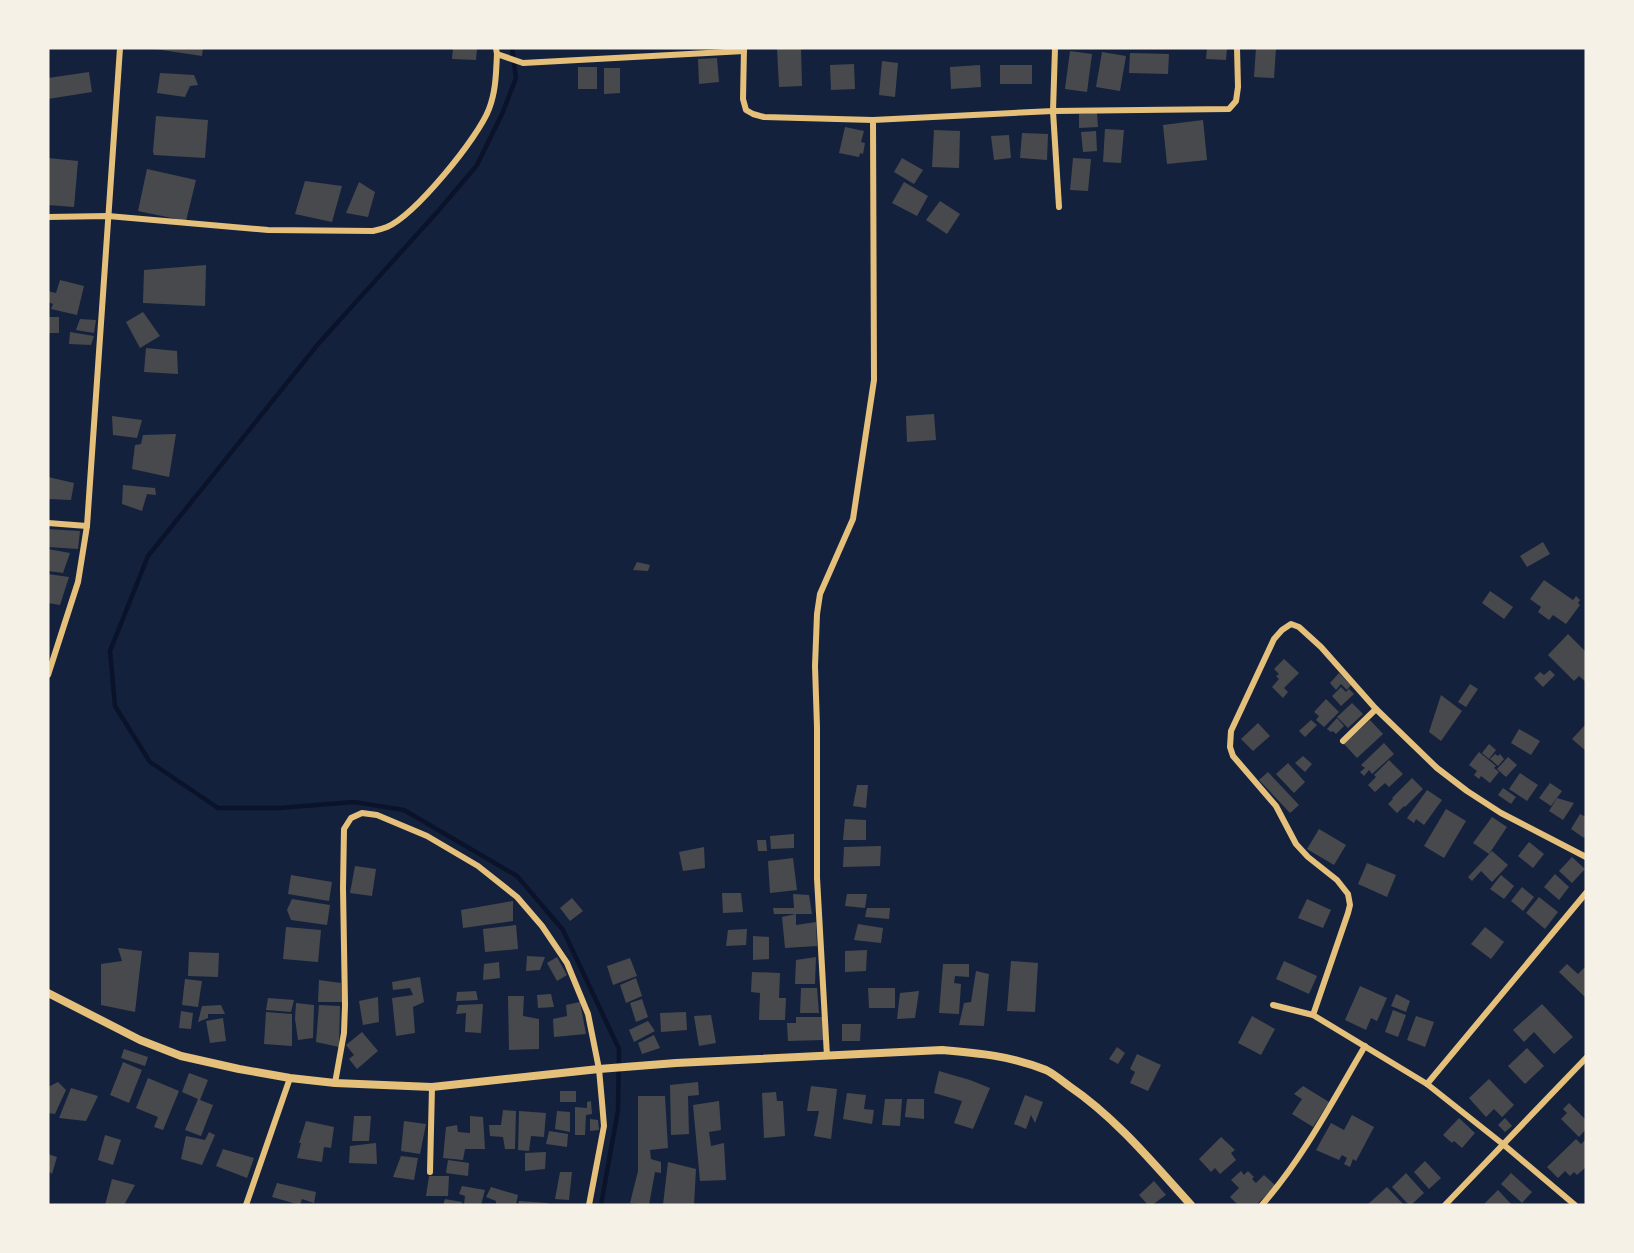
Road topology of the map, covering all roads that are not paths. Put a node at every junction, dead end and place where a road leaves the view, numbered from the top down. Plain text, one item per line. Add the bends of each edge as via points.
1 (120, 48) edge
2 (1055, 48) edge
3 (1238, 48) edge
4 (744, 49) edge
5 (496, 51) edge
6 (1053, 111) junction
7 (873, 120) junction
8 (1059, 207) dead end
9 (108, 216) junction
10 (48, 217) edge
11 (48, 523) edge
12 (87, 526) junction
13 (48, 675) edge
14 (1376, 709) junction
15 (1342, 741) dead end
16 (1586, 857) edge
17 (1586, 893) edge
18 (48, 993) edge
19 (1273, 1005) dead end
20 (1313, 1015) junction
21 (1365, 1046) junction
22 (828, 1056) junction
23 (1586, 1058) edge
24 (600, 1069) junction
25 (290, 1078) junction
26 (335, 1083) junction
27 (1427, 1084) junction
28 (432, 1087) junction
29 (1504, 1145) junction
30 (430, 1172) dead end
31 (246, 1205) edge
32 (589, 1205) edge
33 (1191, 1205) edge
34 (1262, 1205) edge
35 (1446, 1205) edge
36 (1575, 1205) edge

1 - 9 street
2 - 6 street
3 - 6 street via 1236,101 1229,109
4 - 5 street via 523,63
4 - 7 street via 743,99 746,110 753,114
5 - 9 street via 494,92 482,125 428,192 387,227 373,231 268,230
6 - 7 street
6 - 8 street
7 - 22 street via 874,380 853,519 820,594 817,614 817,878
9 - 10 street
9 - 12 street
11 - 12 street
12 - 13 street via 78,582
14 - 15 street
14 - 16 street via 1467,791
14 - 20 street via 1321,647 1291,624 1274,639 1231,731 1233,756 1276,806 1296,844 1347,894 1348,913
17 - 27 street
18 - 25 street via 140,1040 181,1056
19 - 20 street
20 - 21 street
21 - 27 street
21 - 34 street via 1310,1140
22 - 24 street
22 - 33 street via 942,1050 1012,1058 1048,1071 1086,1097
23 - 29 street
24 - 26 street via 588,1014 567,963 543,926 517,897 478,866 427,836 377,815 362,813 351,818 344,829 344,1033
24 - 28 street
24 - 32 street via 604,1125
25 - 26 street
25 - 31 street
26 - 28 street
27 - 29 street
28 - 30 street
29 - 35 street
29 - 36 street

